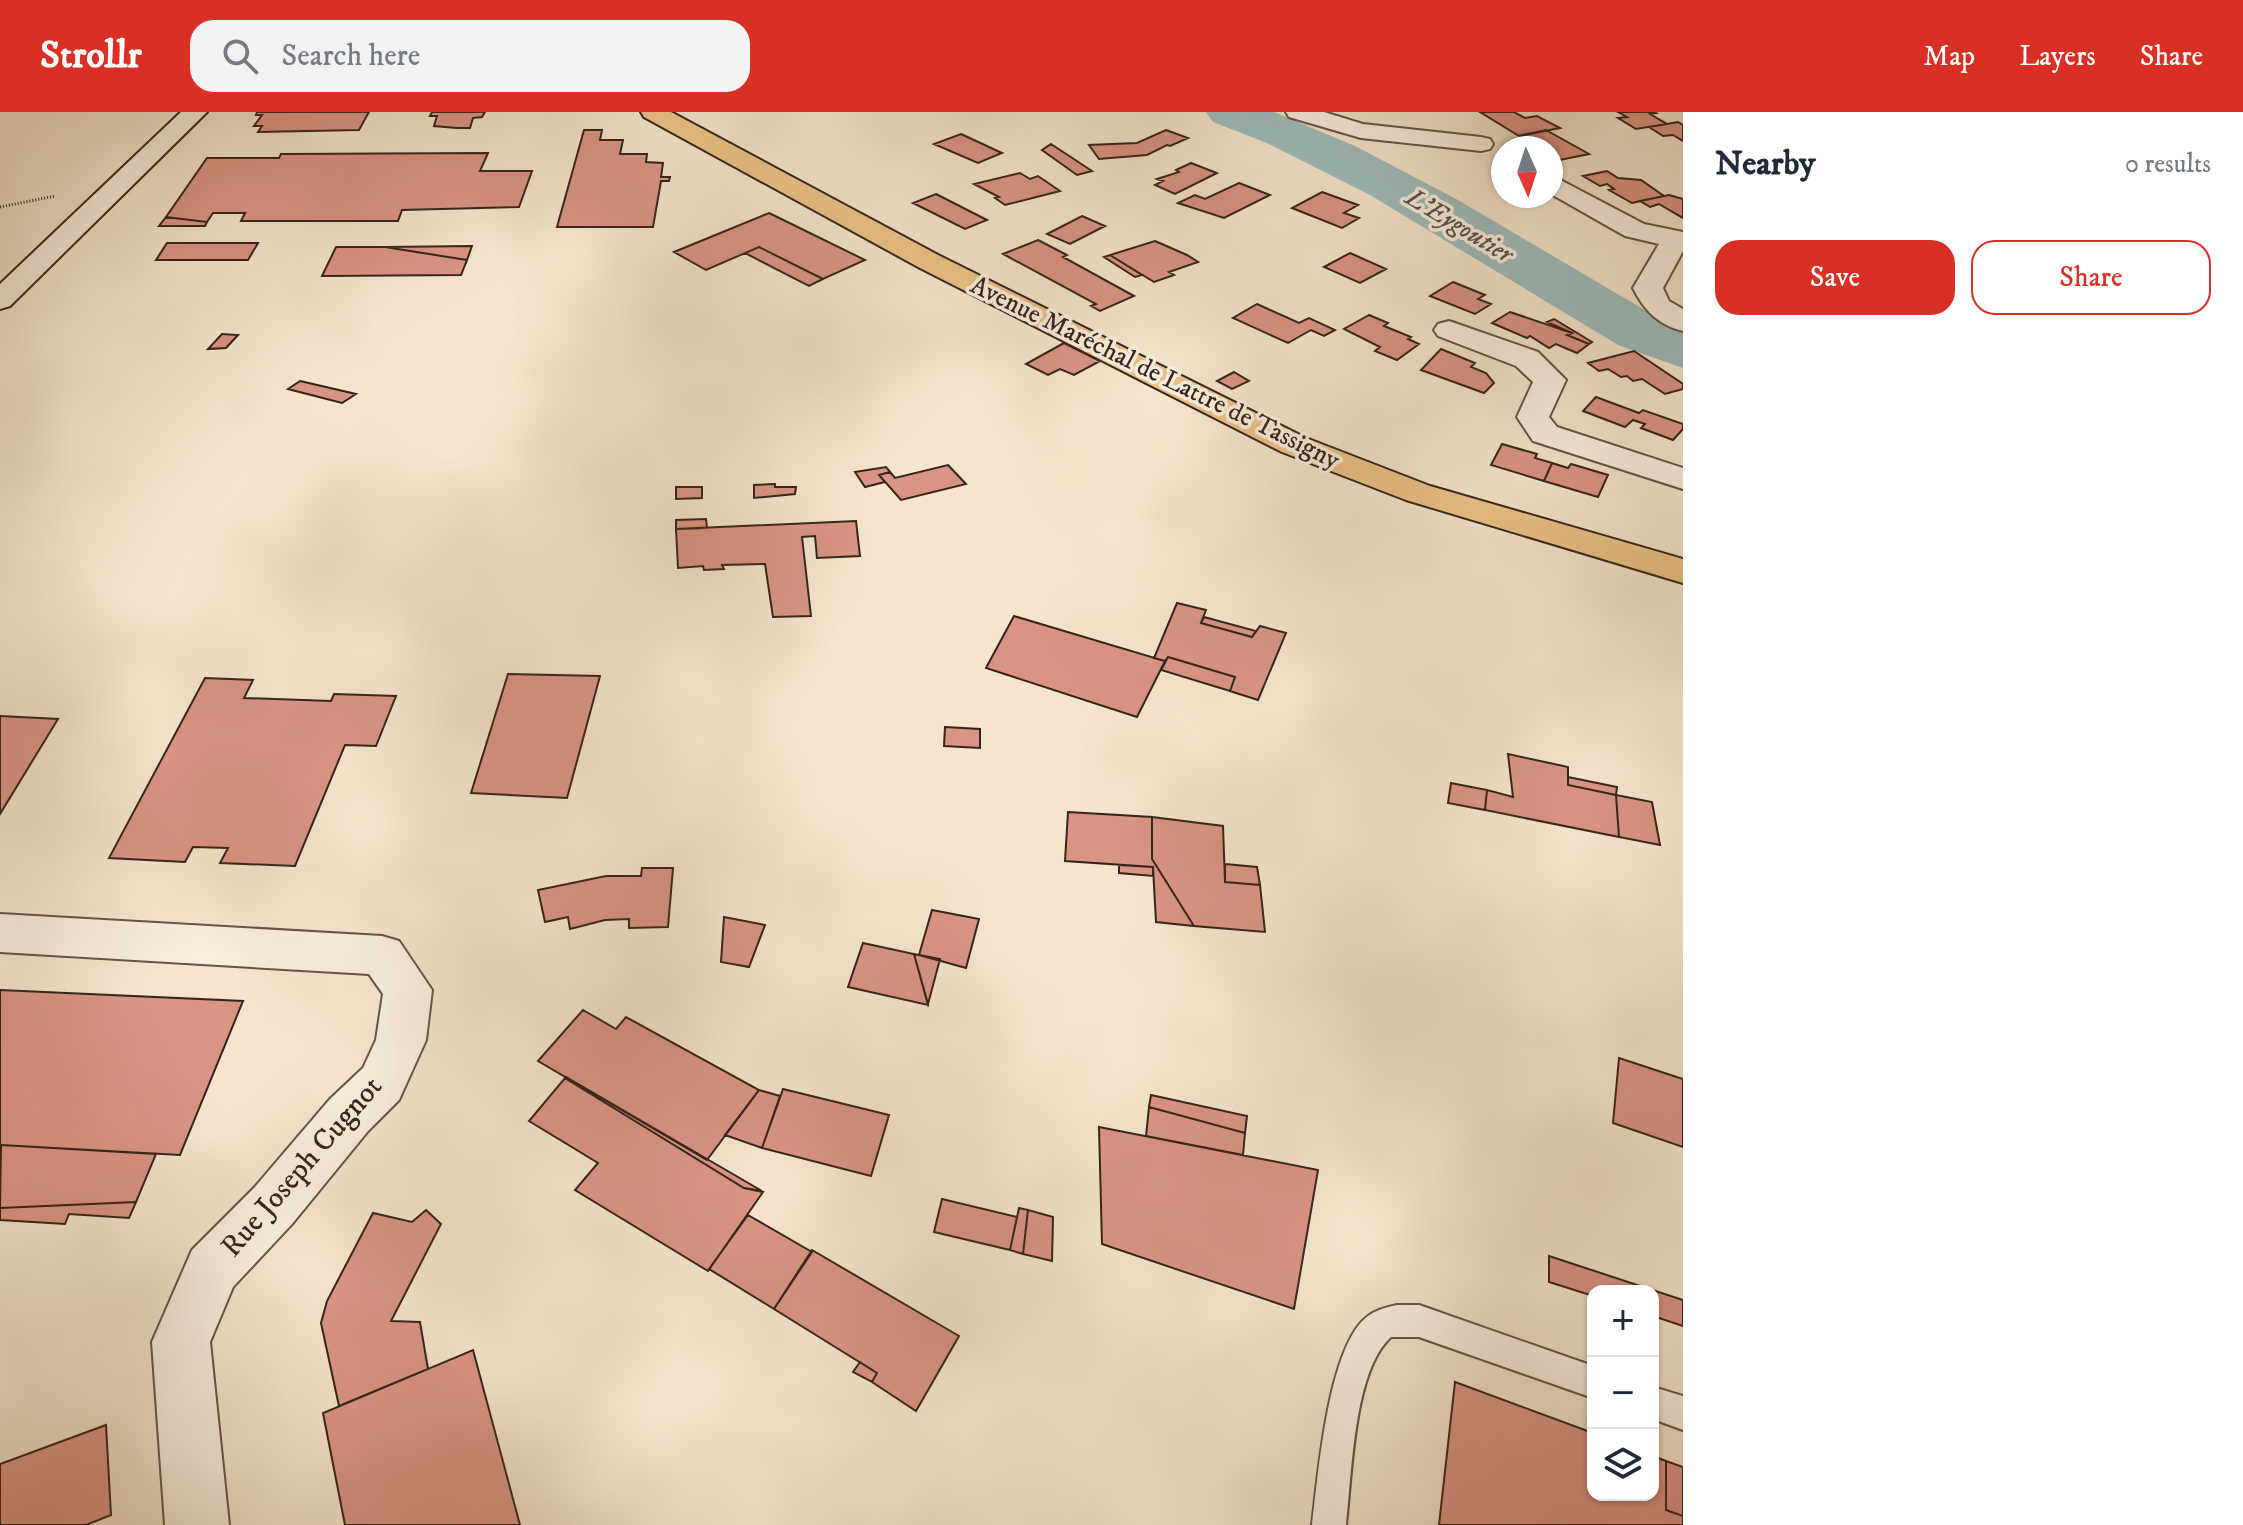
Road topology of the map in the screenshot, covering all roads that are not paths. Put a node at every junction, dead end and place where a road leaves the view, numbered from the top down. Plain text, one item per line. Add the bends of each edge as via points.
1 (195, 112) edge
2 (653, 112) edge
3 (1298, 112) edge
4 (1431, 112) edge
5 (1491, 149) edge
6 (1491, 150) edge
7 (1563, 190) edge
8 (1680, 240) edge
9 (0, 300) edge
10 (1683, 322) edge
11 (1449, 330) dead end
12 (1683, 479) edge
13 (1683, 571) edge
14 (0, 933) edge
15 (1587, 1380) edge
16 (1659, 1405) edge
17 (1683, 1413) edge
18 (197, 1525) edge
19 (1329, 1525) edge

1 - 9 street
2 - 13 main road, Avenue Maréchal de Lattre de Tassigny via 930,262 1294,445 1418,493
3 - 6 street via 1361,131
4 - 5 street
7 - 8 street via 1635,230
8 - 10 street via 1648,288 1657,306
11 - 12 street via 1527,359 1550,380 1533,417 1545,434
14 - 18 street, Rue Joseph Cugnot via 382,955 408,990 401,1040 381,1084 212,1269 181,1342
15 - 19 lane via 1419,1321 1396,1320 1376,1328 1355,1367
16 - 17 lane

